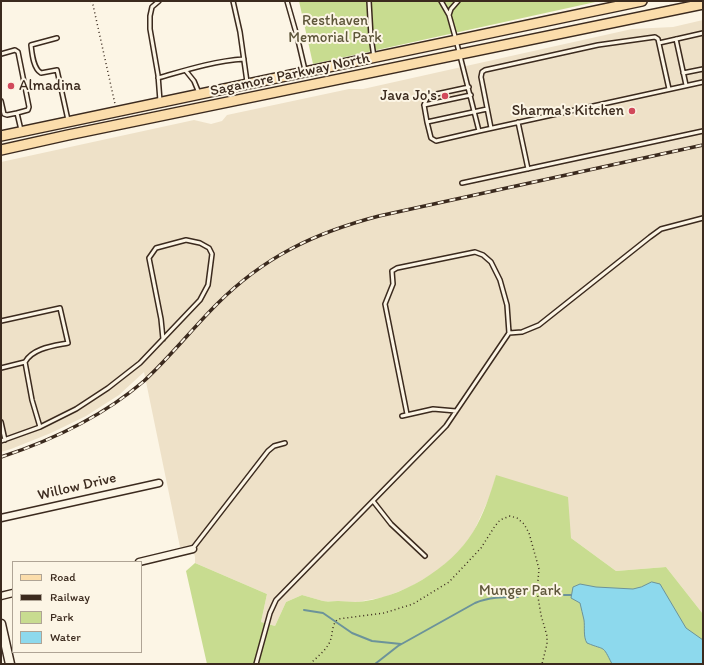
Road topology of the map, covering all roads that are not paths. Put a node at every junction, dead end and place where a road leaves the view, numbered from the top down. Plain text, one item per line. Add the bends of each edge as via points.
1 (159, 1) edge
2 (233, 1) edge
3 (287, 1) edge
4 (368, 1) edge
5 (441, 1) edge
6 (458, 1) edge
7 (642, 1) edge
8 (703, 4) edge
9 (449, 16) junction
10 (703, 33) edge
11 (57, 38) dead end
12 (676, 39) junction
13 (456, 40) junction
14 (659, 43) junction
15 (1, 54) edge
16 (459, 54) junction
17 (374, 58) junction
18 (244, 59) junction
19 (703, 69) edge
20 (186, 70) junction
21 (305, 72) junction
22 (684, 73) junction
23 (158, 78) junction
24 (703, 82) edge
25 (248, 84) junction
26 (686, 85) junction
27 (469, 87) junction
28 (669, 89) junction
29 (200, 94) junction
30 (470, 95) junction
31 (1, 101) edge
32 (160, 103) junction
33 (424, 105) junction
34 (487, 109) junction
35 (475, 112) junction
36 (17, 113) junction
37 (68, 122) junction
38 (427, 122) junction
39 (518, 122) junction
40 (491, 128) junction
41 (479, 131) junction
42 (703, 131) edge
43 (21, 132) junction
44 (1, 136) edge
45 (1, 150) edge
46 (528, 169) junction
47 (462, 183) dead end
48 (703, 218) edge
49 (1, 321) edge
50 (509, 333) junction
51 (163, 339) junction
52 (25, 362) junction
53 (1, 368) edge
54 (456, 411) junction
55 (407, 414) junction
56 (402, 416) dead end
57 (1, 422) edge
58 (40, 427) junction
59 (6, 440) junction
60 (1, 441) edge
61 (285, 443) dead end
62 (159, 482) dead end
63 (373, 501) junction
64 (1, 518) edge
65 (193, 549) joint
66 (425, 556) dead end
67 (142, 561) edge
68 (12, 593) edge
69 (1, 596) edge
70 (1, 624) edge
71 (3, 645) edge
72 (10, 664) edge
73 (256, 664) edge

1 - 23 lane via 152,7 150,16
2 - 18 lane
3 - 21 lane
4 - 17 lane
5 - 9 lane
6 - 9 lane via 450,9
7 - 13 main road, Sagamore Parkway North
8 - 16 main road, Sagamore Parkway North
9 - 13 lane
10 - 12 lane
11 - 37 lane via 31,44 32,53 38,71 41,73 56,70
12 - 14 lane
12 - 22 lane
13 - 16 lane
13 - 17 main road, Sagamore Parkway North
14 - 28 lane
14 - 34 lane via 655,37 596,45 485,70 481,77
15 - 36 lane via 15,50 18,52 30,107
16 - 27 lane
16 - 45 main road, Sagamore Parkway North
17 - 21 main road, Sagamore Parkway North
18 - 20 lane via 227,60
18 - 25 lane
19 - 22 lane
20 - 23 lane
20 - 29 lane
21 - 25 main road, Sagamore Parkway North
22 - 26 lane
23 - 32 lane
24 - 26 lane
25 - 29 main road, Sagamore Parkway North
26 - 28 lane
27 - 30 lane
27 - 33 lane via 432,95 427,98
28 - 39 lane
29 - 32 main road, Sagamore Parkway North
30 - 33 lane
30 - 35 lane
31 - 36 lane via 4,114
32 - 37 main road, Sagamore Parkway North
33 - 38 lane
34 - 35 lane
34 - 40 lane
35 - 38 lane
35 - 41 lane
36 - 43 lane
37 - 43 main road, Sagamore Parkway North
38 - 41 lane via 431,138 436,141
39 - 40 lane
39 - 46 lane
40 - 41 lane
42 - 46 lane
43 - 44 main road, Sagamore Parkway North
46 - 47 lane
48 - 50 lane via 661,229 539,325 522,332
49 - 52 lane via 60,308 68,343 32,354
50 - 54 lane
50 - 55 lane via 507,305 500,280 491,262 483,255 475,252 392,271 393,284 385,304
51 - 51 lane via 200,300 208,285 212,254 209,248 200,243 186,240 156,248 149,258
51 - 58 lane via 140,363 108,388 76,410
52 - 53 lane
52 - 58 lane
54 - 55 lane via 433,409
54 - 63 lane via 446,426
55 - 56 lane
57 - 59 lane
58 - 59 lane
59 - 60 lane
61 - 65 lane via 268,451
62 - 64 street, Willow Drive
63 - 66 lane via 391,524
63 - 73 lane via 276,600 270,612
65 - 67 street
68 - 69 street
70 - 71 main road
71 - 72 main road

